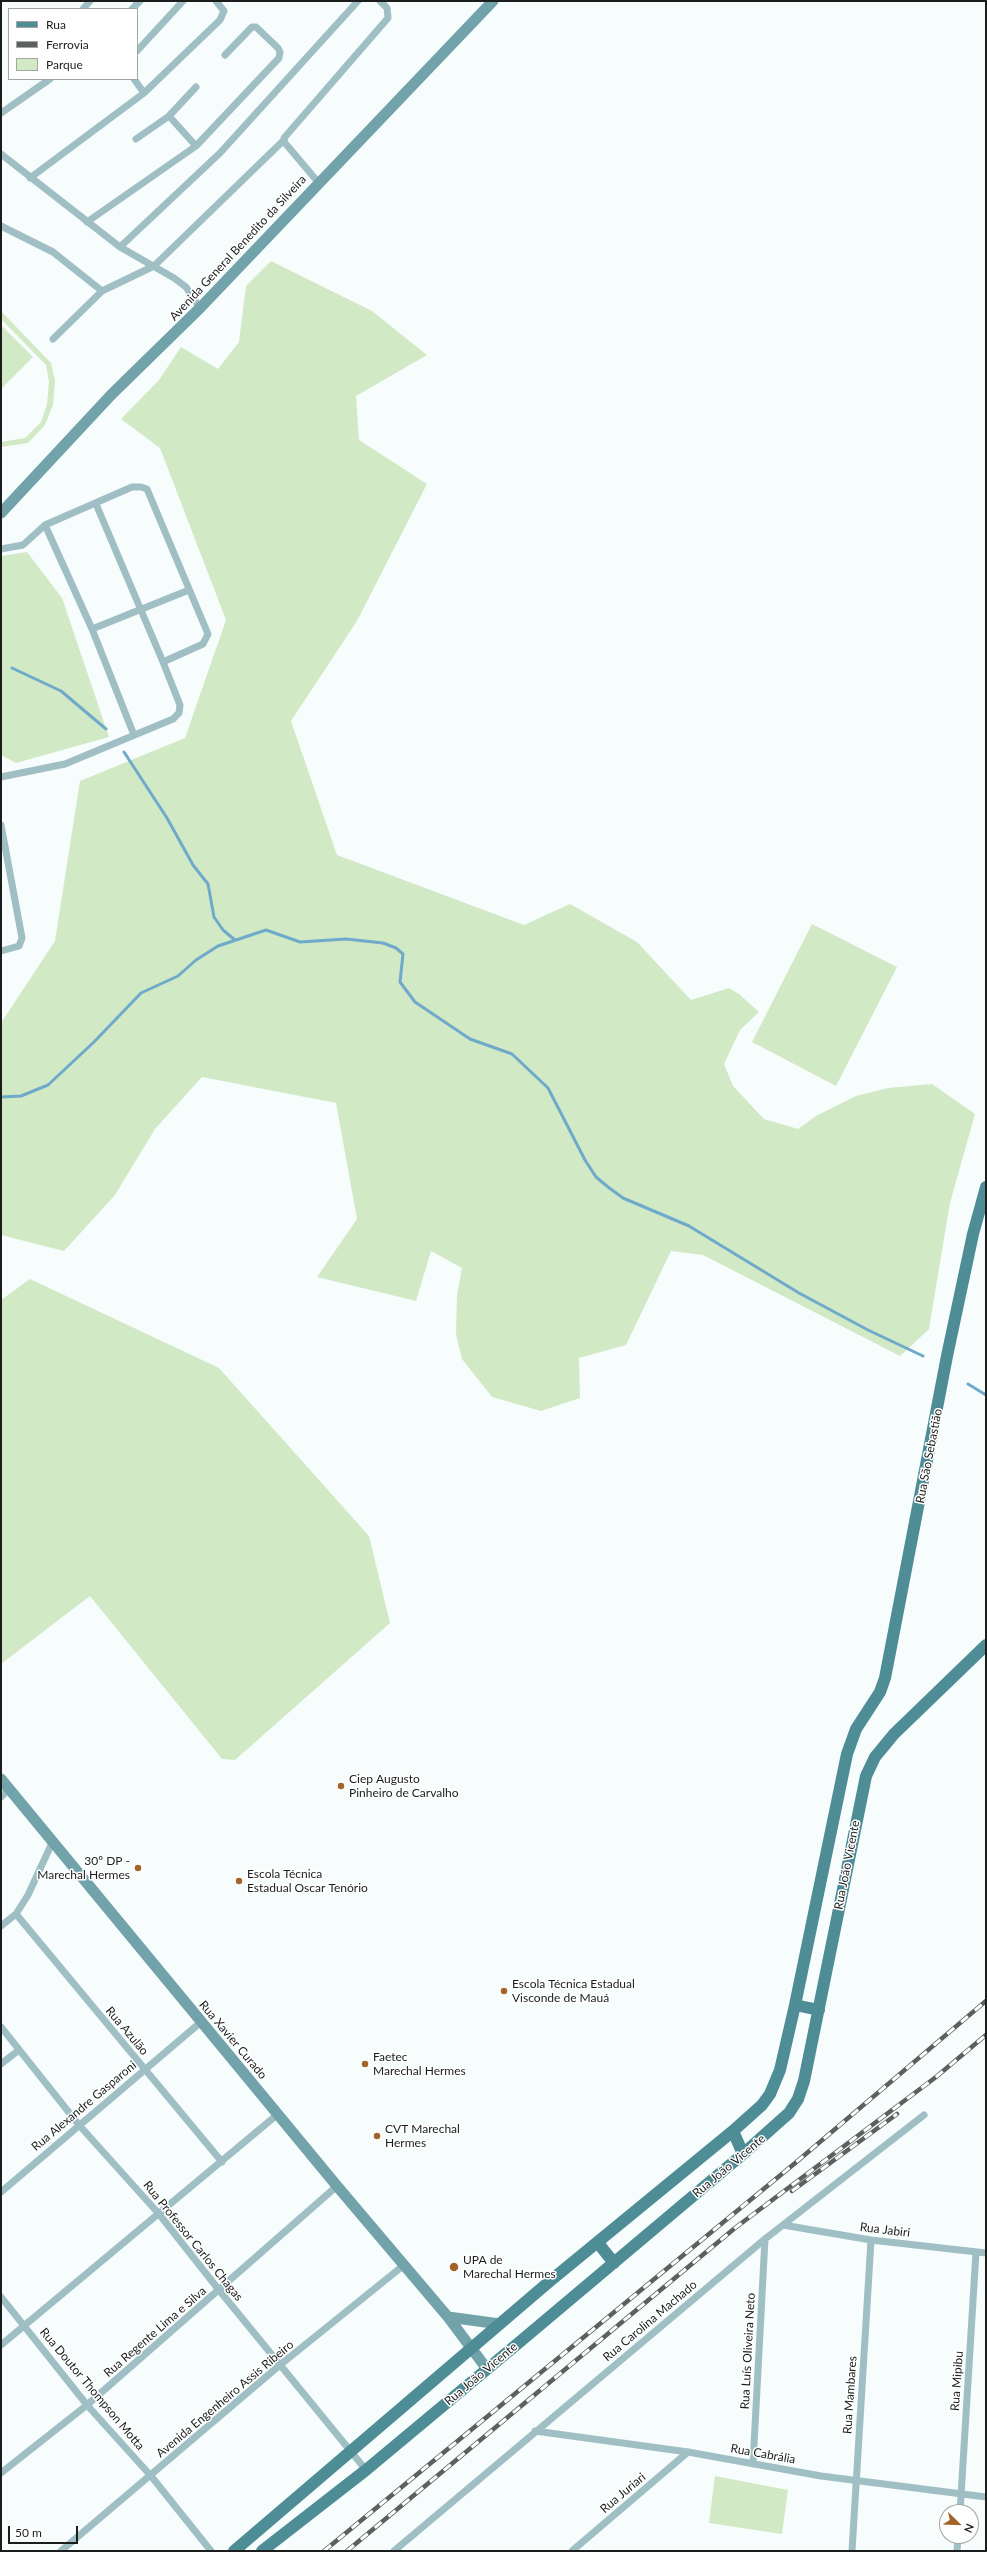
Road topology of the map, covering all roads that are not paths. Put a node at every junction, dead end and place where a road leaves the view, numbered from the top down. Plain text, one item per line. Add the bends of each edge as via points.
1 (183, 1) edge
2 (216, 1) edge
3 (358, 1) edge
4 (380, 1) edge
5 (493, 1) edge
6 (138, 50) edge
7 (225, 55) dead end
8 (49, 80) edge
9 (135, 80) edge
10 (196, 86) dead end
11 (144, 94) junction
12 (1, 113) edge
13 (169, 116) junction
14 (136, 139) dead end
15 (284, 140) junction
16 (196, 146) junction
17 (1, 154) edge
18 (30, 178) junction
19 (318, 182) junction
20 (87, 222) junction
21 (1, 226) edge
22 (120, 247) junction
23 (154, 266) junction
24 (102, 291) junction
25 (200, 308) junction
26 (53, 339) dead end
27 (96, 504) junction
28 (1, 513) edge
29 (44, 525) junction
30 (1, 549) edge
31 (189, 590) junction
32 (141, 609) junction
33 (92, 630) junction
34 (163, 662) junction
35 (134, 735) junction
36 (1, 776) edge
37 (1, 825) edge
38 (2, 835) edge
39 (1, 951) edge
40 (986, 1187) edge
41 (986, 1645) edge
42 (860, 1721) joint
43 (1, 1779) edge
44 (5, 1793) edge
45 (52, 1843) junction
46 (16, 1914) junction
47 (1, 1926) edge
48 (795, 2005) junction
49 (819, 2010) junction
50 (201, 2022) junction
51 (1, 2028) edge
52 (19, 2050) junction
53 (1, 2064) edge
54 (144, 2069) junction
55 (278, 2114) junction
56 (924, 2115) dead end
57 (79, 2125) junction
58 (733, 2131) junction
59 (743, 2154) junction
60 (222, 2162) junction
61 (337, 2186) junction
62 (1, 2192) edge
63 (159, 2214) junction
64 (783, 2225) junction
65 (766, 2239) junction
66 (871, 2240) junction
67 (598, 2243) junction
68 (976, 2252) junction
69 (986, 2253) edge
70 (614, 2263) junction
71 (404, 2265) junction
72 (219, 2290) junction
73 (1, 2297) edge
74 (448, 2317) junction
75 (500, 2324) junction
76 (25, 2326) junction
77 (1, 2345) edge
78 (471, 2348) junction
79 (280, 2365) junction
80 (487, 2369) junction
81 (87, 2405) junction
82 (535, 2431) junction
83 (349, 2451) junction
84 (688, 2452) junction
85 (753, 2464) junction
86 (366, 2470) junction
87 (1, 2473) edge
88 (151, 2476) junction
89 (855, 2479) junction
90 (961, 2493) junction
91 (986, 2497) edge
92 (960, 2504) edge
93 (62, 2551) edge
94 (211, 2551) edge
95 (234, 2551) edge
96 (262, 2551) edge
97 (394, 2551) edge
98 (572, 2551) edge
99 (852, 2551) edge

1 - 6 street
2 - 11 street via 224,11 220,20
3 - 22 street via 220,153
4 - 15 street via 387,8 388,18
5 - 19 main road, Avenida General Benedito da Silveira
7 - 16 street via 252,27 256,27 280,52 279,58
8 - 12 street
9 - 11 street
10 - 13 street
11 - 18 street
13 - 14 street
13 - 16 street
15 - 19 street
15 - 23 street
16 - 20 street
17 - 18 street
18 - 20 street
19 - 25 main road, Avenida General Benedito da Silveira
20 - 22 street
21 - 24 street via 53,252
22 - 23 street
23 - 24 street
23 - 25 street via 186,287
24 - 26 street
25 - 28 main road, Avenida General Benedito da Silveira via 112,394
27 - 29 street
27 - 31 street via 135,486 147,489
27 - 32 street
29 - 30 street via 24,544
29 - 33 street
31 - 32 street
31 - 34 street via 206,629 207,639 203,644
32 - 33 street
32 - 34 street
33 - 35 street
34 - 35 street via 180,705 179,713 173,719
35 - 36 street via 64,764
37 - 38 street
38 - 39 street via 22,938 19,946
40 - 42 main road, Rua São Sebastião via 973,1234 947,1356 885,1678 880,1692
41 - 49 main road, Rua João Vicente via 894,1734 881,1748 871,1766 860,1800
42 - 48 main road, Rua João Vicente via 842,1772
43 - 44 main road, Rua Xavier Curado
44 - 45 main road, Rua Xavier Curado
45 - 46 street via 31,1889
45 - 50 main road, Rua Xavier Curado
46 - 47 street
46 - 54 street, Rua Azulão
48 - 49 main road
48 - 58 main road, Rua João Vicente via 776,2083 762,2105
49 - 59 main road, Rua João Vicente via 798,2099 778,2125
50 - 54 street, Rua Alexandre Gasparoni
50 - 55 main road, Rua Xavier Curado
51 - 52 street, Rua Professor Carlos Chagas
52 - 53 street
52 - 57 street, Rua Professor Carlos Chagas
54 - 57 street, Rua Alexandre Gasparoni
54 - 60 street, Rua Azulão
55 - 60 street
55 - 61 main road, Rua Xavier Curado
56 - 64 street, Rua Carolina Machado
57 - 62 street, Rua Alexandre Gasparoni
57 - 63 street, Rua Professor Carlos Chagas
58 - 59 main road
58 - 67 main road, Rua João Vicente
59 - 70 main road, Rua João Vicente
60 - 63 street
61 - 71 main road, Rua Xavier Curado
61 - 72 street, Rua Regente Lima e Silva
63 - 72 street, Rua Professor Carlos Chagas
63 - 76 street
64 - 65 street, Rua Carolina Machado
64 - 66 street, Rua Jabiri
65 - 82 street, Rua Carolina Machado
65 - 85 street, Rua Luís Oliveira Neto
66 - 68 street, Rua Jabiri
66 - 89 street, Rua Mambares
67 - 70 main road
67 - 75 main road, Rua João Vicente
68 - 69 street, Rua Jabiri
68 - 90 street, Rua Mipibu
70 - 80 main road, Rua João Vicente
71 - 74 main road, Rua Xavier Curado
71 - 79 street, Avenida Engenheiro Assis Ribeiro
72 - 79 street, Rua Professor Carlos Chagas
72 - 81 street, Rua Regente Lima e Silva
73 - 76 street, Rua Doutor Thompson Motta
74 - 75 main road
74 - 78 main road, Rua Xavier Curado
75 - 78 main road, Rua João Vicente
76 - 77 street
76 - 81 street, Rua Doutor Thompson Motta
78 - 80 main road, Rua Xavier Curado
78 - 83 main road, Rua João Vicente
79 - 83 street, Rua Professor Carlos Chagas
79 - 88 street, Avenida Engenheiro Assis Ribeiro
80 - 86 main road, Rua João Vicente
81 - 87 street, Rua Regente Lima e Silva
81 - 88 street, Rua Doutor Thompson Motta
82 - 84 street, Rua Cabrália
82 - 97 street, Rua Carolina Machado
83 - 86 street, Rua Professor Carlos Chagas
83 - 95 main road, Rua João Vicente
84 - 85 street, Rua Cabrália
84 - 98 street, Rua Juriari
85 - 89 street, Rua Cabrália
86 - 96 main road, Rua João Vicente
88 - 93 street, Avenida Engenheiro Assis Ribeiro
88 - 94 street, Rua Doutor Thompson Motta
89 - 90 street, Rua Cabrália
89 - 99 street, Rua Mambares
90 - 91 street, Rua Cabrália
90 - 92 street, Rua Mipibu

